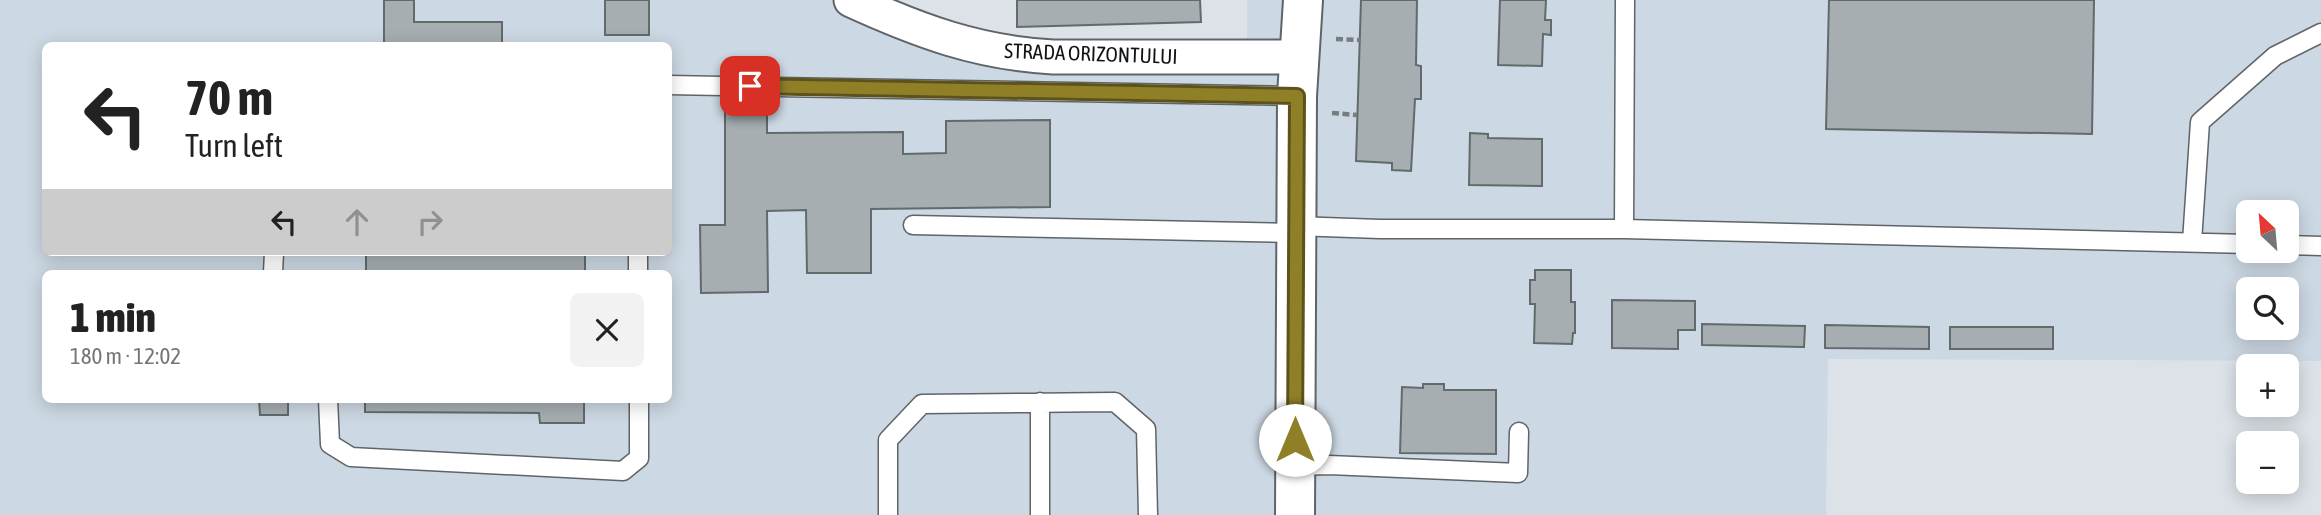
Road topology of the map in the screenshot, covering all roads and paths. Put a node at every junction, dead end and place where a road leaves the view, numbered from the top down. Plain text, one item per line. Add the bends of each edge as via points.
1 (851, 0) edge
2 (1292, 0) edge
3 (1303, 0) edge
4 (1625, 0) edge
5 (2321, 33) edge
6 (1334, 39) dead end
7 (1360, 40) dead end
8 (1298, 57) junction
9 (672, 85) edge
10 (1297, 96) junction
11 (1331, 113) dead end
12 (1357, 115) dead end
13 (913, 225) dead end
14 (1624, 229) junction
15 (1295, 230) junction
16 (2192, 242) junction
17 (2236, 244) edge
18 (2300, 245) edge
19 (2321, 246) edge
20 (1040, 402) junction
21 (328, 403) edge
22 (639, 403) edge
23 (1519, 432) dead end
24 (1295, 466) junction
25 (888, 515) edge
26 (1040, 515) edge
27 (1148, 515) edge
28 (1295, 515) edge

1 - 8 street, STRADA ORIZONTULUI via 959,43 1013,55
2 - 8 main road
3 - 8 main road
4 - 14 lane
5 - 16 lane via 2275,56 2200,122
6 - 7 path
8 - 10 main road
9 - 10 lane
10 - 15 main road
11 - 12 path
13 - 15 lane
14 - 15 lane
14 - 16 lane
15 - 24 main road
16 - 17 lane
18 - 19 lane
20 - 25 lane via 922,404 888,440
20 - 26 lane
20 - 27 lane via 1115,402 1146,429
21 - 22 lane via 331,444 351,457 623,471 639,458
23 - 24 lane via 1518,474
24 - 28 main road

